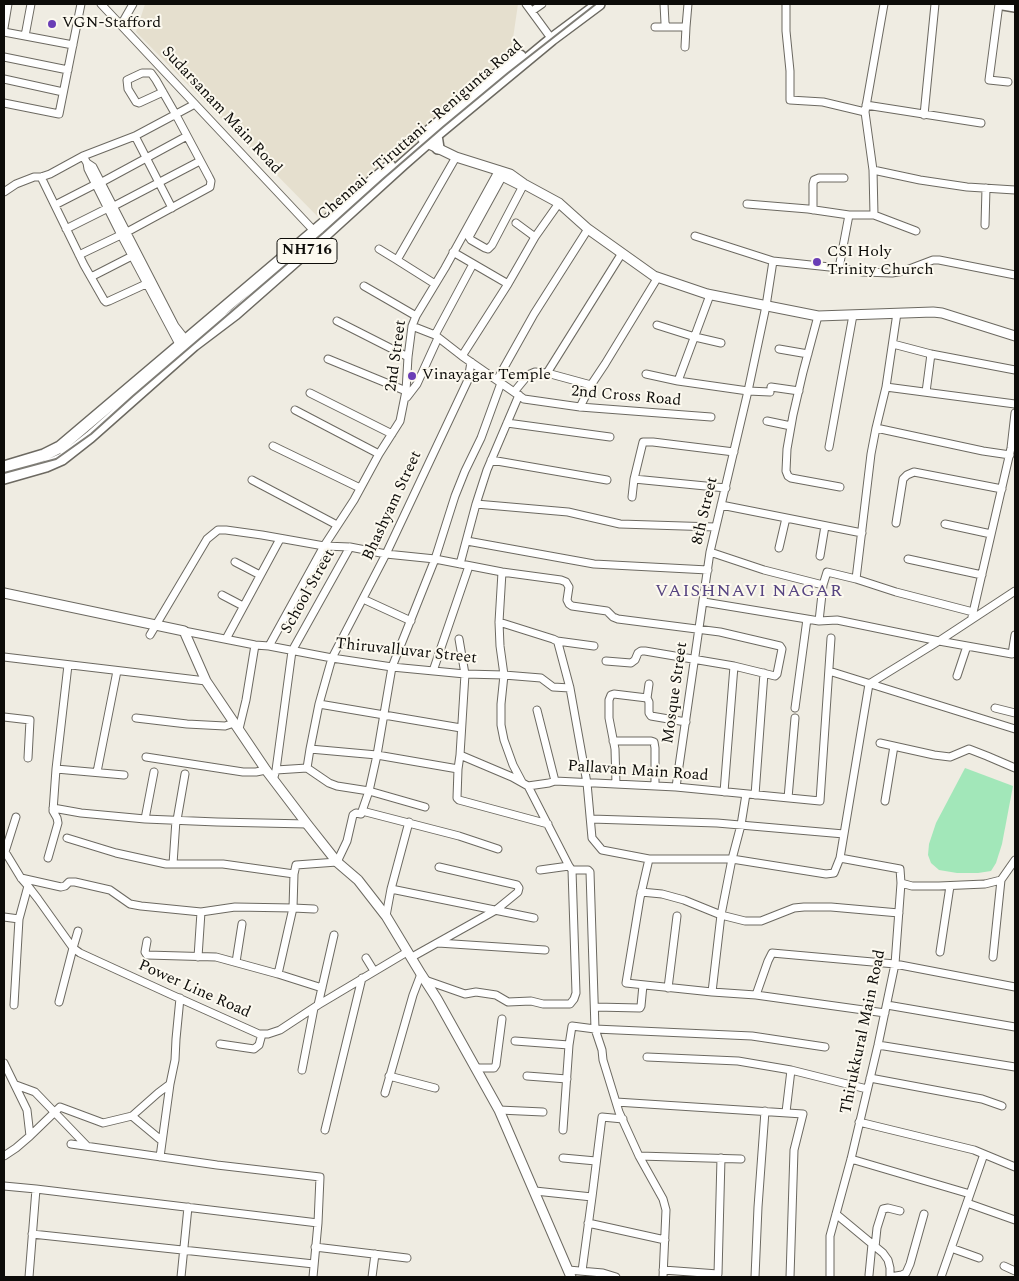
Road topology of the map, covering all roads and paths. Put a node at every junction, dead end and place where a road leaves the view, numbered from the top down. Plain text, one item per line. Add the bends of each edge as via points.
1 (31, 4) edge
2 (81, 4) edge
3 (101, 4) edge
4 (133, 4) edge
5 (526, 4) edge
6 (542, 4) edge
7 (588, 4) edge
8 (599, 4) edge
9 (664, 4) edge
10 (688, 4) edge
11 (786, 4) edge
12 (884, 4) edge
13 (935, 4) edge
14 (999, 4) edge
15 (1003, 4) edge
16 (1015, 6) edge
17 (6, 8) edge
18 (532, 11) junction
19 (121, 25) junction
20 (655, 27) dead end
21 (667, 27) junction
22 (686, 27) junction
23 (4, 28) edge
24 (4, 32) edge
25 (548, 34) junction
26 (24, 36) junction
27 (73, 45) junction
28 (684, 48) dead end
29 (4, 58) edge
30 (68, 70) junction
31 (4, 80) edge
32 (1008, 82) dead end
33 (63, 92) junction
34 (163, 92) junction
35 (4, 103) edge
36 (196, 104) junction
37 (866, 108) junction
38 (176, 115) junction
39 (924, 115) junction
40 (981, 123) dead end
41 (135, 136) junction
42 (187, 136) junction
43 (431, 141) junction
44 (456, 157) junction
45 (146, 158) junction
46 (85, 160) junction
47 (200, 160) junction
48 (873, 170) junction
49 (499, 174) junction
50 (41, 177) junction
51 (844, 178) dead end
52 (99, 183) junction
53 (159, 183) junction
54 (523, 186) junction
55 (986, 188) junction
56 (1015, 190) edge
57 (4, 192) edge
58 (558, 203) junction
59 (747, 204) dead end
60 (55, 205) junction
61 (111, 207) junction
62 (172, 208) junction
63 (813, 210) junction
64 (849, 214) junction
65 (874, 215) junction
66 (516, 223) dead end
67 (985, 226) dead end
68 (66, 229) junction
69 (588, 229) junction
70 (916, 231) dead end
71 (124, 233) junction
72 (318, 235) junction
73 (695, 236) dead end
74 (536, 237) junction
75 (379, 249) dead end
76 (453, 252) junction
77 (622, 254) junction
78 (79, 255) junction
79 (132, 256) junction
80 (397, 260) junction
81 (773, 261) junction
82 (473, 264) junction
83 (839, 268) junction
84 (1015, 275) edge
85 (91, 277) junction
86 (658, 277) junction
87 (146, 284) junction
88 (435, 284) junction
89 (508, 284) junction
90 (364, 286) dead end
91 (154, 292) junction
92 (710, 295) junction
93 (766, 306) junction
94 (897, 313) junction
95 (853, 315) junction
96 (416, 316) junction
97 (818, 316) junction
98 (337, 321) dead end
99 (657, 325) dead end
100 (412, 326) junction
101 (1015, 336) edge
102 (436, 337) junction
103 (695, 337) junction
104 (183, 343) junction
105 (721, 343) dead end
106 (893, 344) junction
107 (779, 349) dead end
108 (808, 354) junction
109 (931, 354) junction
110 (462, 356) junction
111 (408, 358) junction
112 (328, 359) dead end
113 (472, 362) junction
114 (1015, 370) edge
115 (547, 373) junction
116 (646, 374) dead end
117 (678, 381) junction
118 (499, 382) junction
119 (591, 385) junction
120 (886, 386) junction
121 (799, 391) junction
122 (748, 392) junction
123 (926, 392) junction
124 (310, 393) dead end
125 (516, 394) junction
126 (406, 395) junction
127 (1015, 404) edge
128 (580, 407) junction
129 (295, 410) dead end
130 (1015, 413) edge
131 (711, 417) dead end
132 (767, 421) dead end
133 (507, 423) junction
134 (791, 426) junction
135 (876, 428) junction
136 (392, 434) junction
137 (610, 437) dead end
138 (272, 446) dead end
139 (829, 447) dead end
140 (734, 452) junction
141 (379, 454) junction
142 (1010, 455) junction
143 (491, 460) junction
144 (4, 467) edge
145 (4, 478) edge
146 (634, 479) junction
147 (252, 480) dead end
148 (607, 480) dead end
149 (840, 487) dead end
150 (360, 488) junction
151 (726, 488) junction
152 (1002, 489) junction
153 (632, 498) dead end
154 (476, 504) junction
155 (721, 505) junction
156 (786, 518) junction
157 (896, 523) dead end
158 (945, 524) dead end
159 (337, 525) junction
160 (826, 526) junction
161 (715, 527) junction
162 (862, 533) junction
163 (991, 534) junction
164 (280, 539) junction
165 (467, 541) junction
166 (324, 546) junction
167 (350, 547) junction
168 (779, 548) dead end
169 (710, 552) junction
170 (386, 554) junction
171 (820, 556) dead end
172 (435, 559) junction
173 (908, 559) dead end
174 (235, 562) dead end
175 (460, 564) junction
176 (469, 566) junction
177 (708, 570) junction
178 (502, 572) junction
179 (260, 575) junction
180 (982, 575) junction
181 (856, 579) junction
182 (823, 586) junction
183 (1015, 591) edge
184 (4, 593) edge
185 (222, 595) dead end
186 (363, 599) junction
187 (704, 602) junction
188 (243, 606) junction
189 (973, 616) junction
190 (807, 619) junction
191 (411, 621) junction
192 (819, 621) junction
193 (499, 622) junction
194 (156, 626) junction
195 (700, 629) junction
196 (184, 632) junction
197 (150, 634) dead end
198 (1015, 635) edge
199 (831, 638) dead end
200 (226, 639) junction
201 (459, 639) dead end
202 (557, 641) junction
203 (939, 641) junction
204 (1014, 644) edge
205 (254, 645) junction
206 (269, 646) junction
207 (594, 646) dead end
208 (967, 646) junction
209 (292, 651) junction
210 (1013, 654) edge
211 (4, 656) edge
212 (332, 658) junction
213 (695, 660) junction
214 (606, 661) dead end
215 (68, 664) junction
216 (734, 666) junction
217 (392, 667) junction
218 (117, 670) junction
219 (830, 671) junction
220 (433, 672) junction
221 (764, 673) junction
222 (465, 674) junction
223 (504, 675) junction
224 (957, 676) dead end
225 (206, 681) junction
226 (649, 684) dead end
227 (869, 684) junction
228 (570, 688) junction
229 (647, 698) junction
230 (319, 704) junction
231 (795, 708) dead end
232 (995, 708) dead end
233 (537, 710) dead end
234 (1015, 713) edge
235 (385, 715) junction
236 (4, 717) edge
237 (136, 718) dead end
238 (795, 718) dead end
239 (686, 722) junction
240 (237, 726) junction
241 (461, 728) junction
242 (1015, 729) edge
243 (614, 741) junction
244 (880, 743) dead end
245 (894, 746) junction
246 (310, 749) junction
247 (377, 754) junction
248 (460, 756) junction
249 (146, 757) dead end
250 (28, 758) dead end
251 (307, 768) junction
252 (1015, 768) edge
253 (56, 769) junction
254 (458, 769) junction
255 (266, 770) junction
256 (276, 770) junction
257 (97, 772) junction
258 (154, 772) dead end
259 (185, 774) dead end
260 (124, 775) dead end
261 (273, 780) junction
262 (555, 780) junction
263 (588, 783) junction
264 (525, 784) junction
265 (616, 784) junction
266 (655, 786) junction
267 (676, 787) junction
268 (369, 791) junction
269 (724, 792) junction
270 (746, 794) junction
271 (755, 795) junction
272 (788, 798) junction
273 (885, 802) dead end
274 (425, 807) dead end
275 (53, 808) junction
276 (362, 811) junction
277 (16, 817) dead end
278 (145, 819) junction
279 (591, 819) junction
280 (176, 820) junction
281 (408, 822) junction
282 (307, 824) junction
283 (548, 824) junction
284 (741, 825) junction
285 (844, 834) junction
286 (67, 838) dead end
287 (498, 849) dead end
288 (4, 852) edge
289 (48, 858) dead end
290 (840, 858) junction
291 (649, 859) junction
292 (732, 859) junction
293 (1015, 860) edge
294 (337, 862) junction
295 (173, 864) junction
296 (439, 867) dead end
297 (571, 868) junction
298 (540, 870) dead end
299 (294, 874) junction
300 (21, 878) junction
301 (1001, 880) junction
302 (902, 884) junction
303 (28, 886) junction
304 (950, 886) junction
305 (391, 890) junction
306 (641, 892) junction
307 (292, 908) junction
308 (314, 909) dead end
309 (496, 910) junction
310 (201, 912) junction
311 (899, 914) junction
312 (722, 915) junction
313 (386, 916) junction
314 (677, 916) dead end
315 (4, 917) edge
316 (534, 918) dead end
317 (19, 919) junction
318 (242, 924) dead end
319 (78, 931) dead end
320 (334, 935) dead end
321 (147, 941) dead end
322 (438, 944) junction
323 (73, 948) junction
324 (545, 950) dead end
325 (940, 952) dead end
326 (410, 954) junction
327 (198, 957) junction
328 (994, 957) dead end
329 (366, 958) dead end
330 (236, 962) junction
331 (895, 964) junction
332 (374, 971) junction
333 (278, 974) junction
334 (423, 977) junction
335 (362, 978) junction
336 (643, 985) junction
337 (1015, 987) edge
338 (322, 988) junction
339 (668, 988) junction
340 (712, 992) junction
341 (756, 995) junction
342 (180, 998) junction
343 (59, 1002) dead end
344 (14, 1005) dead end
345 (887, 1005) junction
346 (316, 1006) junction
347 (595, 1006) junction
348 (885, 1013) junction
349 (502, 1020) dead end
350 (1015, 1027) edge
351 (595, 1029) junction
352 (262, 1034) junction
353 (515, 1041) dead end
354 (220, 1044) dead end
355 (569, 1045) junction
356 (878, 1045) junction
357 (825, 1047) dead end
358 (646, 1057) dead end
359 (4, 1063) edge
360 (1015, 1067) edge
361 (475, 1068) junction
362 (302, 1070) dead end
363 (791, 1070) junction
364 (389, 1076) junction
365 (527, 1076) dead end
366 (870, 1078) junction
367 (567, 1079) junction
368 (170, 1084) junction
369 (16, 1085) junction
370 (435, 1088) dead end
371 (867, 1089) junction
372 (384, 1093) dead end
373 (616, 1102) junction
374 (1002, 1106) dead end
375 (499, 1110) junction
376 (765, 1111) junction
377 (55, 1112) junction
378 (543, 1112) dead end
379 (786, 1112) junction
380 (132, 1116) junction
381 (623, 1120) junction
382 (859, 1122) junction
383 (325, 1130) dead end
384 (563, 1130) dead end
385 (30, 1136) junction
386 (162, 1141) junction
387 (71, 1144) dead end
388 (87, 1146) junction
389 (984, 1154) junction
390 (4, 1156) edge
391 (639, 1156) junction
392 (160, 1157) junction
393 (563, 1158) dead end
394 (721, 1158) junction
395 (741, 1158) dead end
396 (851, 1159) junction
397 (596, 1161) junction
398 (1015, 1167) edge
399 (4, 1186) edge
400 (36, 1189) junction
401 (534, 1191) junction
402 (970, 1194) junction
403 (592, 1197) junction
404 (966, 1203) junction
405 (188, 1207) junction
406 (900, 1211) dead end
407 (836, 1214) junction
408 (924, 1214) dead end
409 (1015, 1220) edge
410 (318, 1223) junction
411 (588, 1223) junction
412 (32, 1234) junction
413 (665, 1240) junction
414 (874, 1245) junction
415 (315, 1247) junction
416 (951, 1248) junction
417 (184, 1250) junction
418 (375, 1254) junction
419 (407, 1258) dead end
420 (980, 1258) dead end
421 (314, 1264) junction
422 (1004, 1266) dead end
423 (582, 1271) junction
424 (1015, 1271) edge
425 (570, 1274) edge
426 (663, 1274) edge
427 (869, 1275) dead end
428 (29, 1277) edge
429 (182, 1277) edge
430 (313, 1277) edge
431 (372, 1277) edge
432 (616, 1277) edge
433 (755, 1277) edge
434 (790, 1277) edge
435 (830, 1277) edge
436 (890, 1277) edge
437 (941, 1277) edge

1 - 26 street
2 - 27 street
3 - 19 street, Sudarsanam Main Road
4 - 19 street
5 - 18 street
6 - 18 street
7 - 25 highway, Chennai - Tiruttani - Renigunta Road / NH716
8 - 43 highway, Chennai - Tiruttani - Renigunta Road / NH716 via 552,39
9 - 21 street
10 - 22 street
11 - 37 street via 790,100
12 - 37 street
13 - 39 street
14 - 32 street via 989,80
15 - 16 highway
17 - 23 street
18 - 25 street
19 - 36 street, Sudarsanam Main Road
20 - 21 street
21 - 22 street
22 - 28 street
24 - 26 street
25 - 43 highway, Chennai - Tiruttani - Renigunta Road / NH716 via 463,102
26 - 27 street
27 - 30 street
29 - 30 street
30 - 33 street
31 - 33 street
33 - 35 street via 59,114
34 - 34 street via 151,72 127,80 136,102
34 - 38 street
36 - 38 street
36 - 72 street, Sudarsanam Main Road
37 - 39 street
37 - 48 street
38 - 41 street
38 - 42 street
39 - 40 street
41 - 45 street
41 - 46 street
42 - 45 street
42 - 47 street
43 - 44 street
43 - 72 highway, Chennai - Tiruttani - Renigunta Road / NH716
44 - 49 street
44 - 80 street
45 - 52 street
45 - 53 street
46 - 50 street
46 - 52 street
47 - 53 street
47 - 62 street via 211,181 210,187
48 - 55 street
48 - 65 street
49 - 54 street via 510,174
49 - 54 street via 469,237 485,248 492,244
49 - 76 street, 2nd Street
50 - 57 street via 16,184
50 - 60 street
51 - 63 street via 814,180
52 - 60 street
52 - 61 street
53 - 61 street
53 - 62 street
54 - 58 street
55 - 56 street
55 - 67 street
58 - 69 street
58 - 74 street
59 - 63 street
60 - 68 street
61 - 68 street
61 - 71 street
62 - 71 street
63 - 64 street
64 - 65 street
64 - 83 street
65 - 70 street
66 - 74 street
68 - 78 street
69 - 77 street
69 - 118 street via 534,314
71 - 78 street
71 - 79 street
71 - 91 street
72 - 104 highway, Chennai - Tiruttani - Renigunta Road / NH716
72 - 145 highway, Chennai - Tiruttani - Renigunta Road / NH716 via 234,314 62,459
73 - 81 street
74 - 89 street
75 - 80 street
76 - 82 street
76 - 88 street, 2nd Street
77 - 86 street
77 - 115 street
78 - 85 street
79 - 85 street
79 - 87 street
80 - 88 street
81 - 83 street
81 - 93 street, 8th Street
82 - 89 street
82 - 102 street
83 - 84 street via 892,273 939,260
85 - 87 street via 106,302
86 - 92 street
86 - 119 street
87 - 91 street
88 - 96 street, 2nd Street
89 - 110 street
90 - 96 street
91 - 104 street
92 - 93 street
92 - 103 street
93 - 97 street
93 - 122 street, 8th Street
94 - 95 street
94 - 101 street via 934,312
94 - 106 street
95 - 97 street
95 - 139 street
96 - 100 street, 2nd Street
97 - 108 street
98 - 111 street
99 - 103 street
100 - 102 street, 2nd Cross Road
100 - 111 street, 2nd Street
102 - 110 street, 2nd Cross Road
102 - 126 street via 418,384
103 - 105 street
103 - 117 street
104 - 144 highway, Chennai - Tiruttani - Renigunta Road / NH716 via 60,447
106 - 109 street
106 - 120 street
107 - 108 street
108 - 121 street
109 - 114 street
109 - 123 street
110 - 113 street, 2nd Cross Road
111 - 126 street, 2nd Street
112 - 126 street
113 - 118 street, 2nd Cross Road
113 - 170 street, Bhashyam Street via 468,380
115 - 119 street
115 - 125 street via 531,373
116 - 117 street
117 - 122 street
118 - 125 street, 2nd Cross Road
118 - 172 street via 481,438 455,496
119 - 128 street
120 - 123 street
120 - 135 street
121 - 122 street via 771,389
121 - 134 street
122 - 140 street, 8th Street
123 - 127 street
124 - 136 street
125 - 128 street, 2nd Cross Road via 524,399
125 - 133 street
126 - 136 street, 2nd Street via 400,421
128 - 131 street, 2nd Cross Road
129 - 141 street
130 - 142 street
132 - 134 street
133 - 137 street
133 - 143 street
134 - 149 street via 786,456 788,476
135 - 142 street
135 - 162 street
136 - 141 street, 2nd Street
138 - 150 street
140 - 146 street via 646,441 642,444
140 - 151 street, 8th Street
141 - 150 street, 2nd Street
142 - 152 street
143 - 148 street
143 - 154 street
146 - 151 street
146 - 153 street
147 - 159 street
150 - 159 street, 2nd Street
151 - 155 street, 8th Street
152 - 157 street via 914,472 903,480
152 - 163 street
154 - 161 street via 568,512 620,524
154 - 165 street
155 - 156 street
155 - 161 street, 8th Street
156 - 160 street
156 - 168 street
158 - 163 street
159 - 166 street, 2nd Street
160 - 162 street
160 - 171 street
161 - 169 street, 8th Street
162 - 181 street
163 - 180 street
164 - 166 street
164 - 179 street
164 - 194 street via 218,530 207,539
165 - 175 street
165 - 177 street via 594,564
166 - 167 street
166 - 206 street, 2nd Street
167 - 170 street
167 - 209 street, School Street
169 - 177 street, 8th Street
169 - 182 street
170 - 172 street
170 - 186 street, Bhashyam Street
172 - 175 street
172 - 191 street
173 - 180 street
174 - 179 street
175 - 176 street
176 - 178 street
176 - 220 street
177 - 187 street, 8th Street
178 - 193 street
178 - 195 street via 566,582 569,587 567,600 572,606 607,611 618,619
179 - 188 street
180 - 189 street
181 - 182 street via 828,572
181 - 189 street
182 - 192 street
183 - 189 street
184 - 194 street
185 - 188 street
186 - 191 street
186 - 212 street, Bhashyam Street
187 - 190 street
187 - 195 street, Mosque Street
188 - 200 street
189 - 203 street
190 - 192 street
190 - 231 street
191 - 217 street
192 - 203 street via 838,620
193 - 202 street
193 - 223 street
194 - 196 street
194 - 197 street
195 - 213 street, Mosque Street
195 - 221 street via 780,646 776,674
196 - 200 street, Thiruvalluvar Street
196 - 225 street
198 - 204 street
199 - 219 street
200 - 205 street, Thiruvalluvar Street
201 - 222 street
202 - 207 street
202 - 228 street
203 - 208 street
203 - 227 street
204 - 210 street
205 - 206 street, Thiruvalluvar Street
205 - 240 street via 246,700
206 - 209 street, Thiruvalluvar Street
208 - 210 street
208 - 224 street
209 - 212 street, Thiruvalluvar Street
209 - 256 street
211 - 215 street
212 - 217 street, Thiruvalluvar Street
212 - 230 street, Bhashyam Street
213 - 214 street via 641,651 631,663
213 - 216 street
213 - 239 street, Mosque Street
215 - 218 street
215 - 253 street
216 - 221 street
216 - 269 street
217 - 220 street, Thiruvalluvar Street
217 - 235 street
218 - 225 street
218 - 257 street
219 - 227 street
219 - 272 street, Pallavan Main Road via 820,801
220 - 222 street, Thiruvalluvar Street
221 - 271 street
222 - 223 street, Thiruvalluvar Street
222 - 241 street
223 - 228 street, Thiruvalluvar Street via 541,678 553,687
223 - 264 street via 501,725 513,765
225 - 240 street
226 - 229 street
227 - 242 street
227 - 285 street
228 - 263 street
229 - 239 street via 651,716
229 - 243 street via 614,694 610,697 609,718
230 - 235 street
230 - 246 street, Bhashyam Street
232 - 234 street
233 - 262 street
235 - 241 street
235 - 247 street
236 - 250 street via 30,720
237 - 240 street
238 - 272 street
239 - 267 street, Mosque Street
240 - 255 street
241 - 248 street
243 - 265 street
243 - 266 street via 654,742
244 - 245 street
245 - 252 street via 950,756 969,749
245 - 273 street
246 - 247 street
246 - 251 street, Bhashyam Street
247 - 254 street
247 - 268 street
248 - 254 street
248 - 264 street
249 - 255 street via 244,772
251 - 256 street
251 - 268 street via 337,786
253 - 257 street
253 - 275 street
254 - 283 street via 459,800
255 - 261 street
256 - 261 street
257 - 260 street
258 - 278 street
259 - 280 street
261 - 282 street
262 - 263 street, Pallavan Main Road
262 - 264 street, Pallavan Main Road
263 - 265 street, Pallavan Main Road
263 - 279 street
264 - 283 street
265 - 266 street, Pallavan Main Road
266 - 267 street, Pallavan Main Road
267 - 269 street, Pallavan Main Road
268 - 274 street
268 - 276 street
269 - 270 street, Pallavan Main Road
270 - 271 street, Pallavan Main Road
270 - 284 street
271 - 272 street, Pallavan Main Road
275 - 278 street
275 - 289 street via 58,820
276 - 281 street
276 - 294 street via 352,815 347,841
277 - 288 street
278 - 280 street
279 - 284 street
279 - 291 street via 592,838 602,850
280 - 282 street
280 - 295 street
281 - 287 street
281 - 305 street
282 - 294 street
283 - 297 street
284 - 285 street
284 - 292 street
285 - 290 street
286 - 295 street via 116,853
288 - 300 street, Power Line Road
290 - 292 street via 834,873 826,874
290 - 302 street via 900,869
291 - 292 street
291 - 306 street
292 - 312 street
293 - 301 street
294 - 299 street via 296,865
294 - 313 street via 358,880
295 - 299 street via 223,864
296 - 309 street, Power Line Road via 517,885 518,892
297 - 298 street
297 - 334 street via 576,994 570,1004 508,1002 496,994 465,994
297 - 347 street via 590,872
299 - 307 street
300 - 303 street, Power Line Road
300 - 310 street via 61,887 73,881 110,890 130,904
301 - 304 street
301 - 328 street
302 - 304 street
302 - 311 street, Thirukkural Main Road
303 - 317 street
303 - 323 street, Power Line Road
304 - 325 street
305 - 309 street
305 - 313 street
306 - 312 street via 677,898
306 - 336 street via 626,983
307 - 308 street
307 - 310 street via 235,908
307 - 333 street
309 - 316 street
309 - 322 street, Power Line Road
310 - 327 street
311 - 312 street via 804,907 761,921
311 - 331 street, Thirukkural Main Road
312 - 340 street
313 - 326 street
314 - 339 street
315 - 317 street
317 - 344 street
318 - 330 street
319 - 323 street
320 - 338 street
321 - 327 street via 147,955
322 - 324 street
322 - 326 street, Power Line Road
323 - 342 street, Power Line Road
323 - 343 street
326 - 332 street, Power Line Road
326 - 334 street
327 - 330 street
329 - 332 street
330 - 333 street
331 - 337 street
331 - 341 street via 772,953
331 - 345 street, Thirukkural Main Road
332 - 335 street, Power Line Road
333 - 338 street
334 - 361 street
334 - 364 street via 413,995
335 - 346 street, Power Line Road
335 - 383 street
336 - 339 street
336 - 347 street via 640,1008
338 - 346 street
339 - 340 street
340 - 341 street
341 - 348 street
342 - 352 street, Power Line Road
342 - 368 street via 176,1060
345 - 348 street, Thirukkural Main Road
345 - 350 street
346 - 352 street, Power Line Road via 280,1030
346 - 362 street
347 - 351 street
348 - 356 street, Thirukkural Main Road
349 - 361 street via 496,1066
351 - 355 street via 572,1026
351 - 357 street via 752,1036
351 - 373 street
352 - 354 street via 259,1045 254,1049
353 - 355 street
355 - 367 street
356 - 360 street
356 - 366 street, Thirukkural Main Road
358 - 363 street via 738,1061
359 - 369 street
361 - 375 street
363 - 371 street
363 - 379 street
364 - 370 street
364 - 372 street
365 - 367 street
366 - 371 street, Thirukkural Main Road
366 - 374 street
367 - 384 street
368 - 380 street
368 - 386 street
369 - 377 street via 35,1092
369 - 385 street via 27,1110
371 - 382 street, Thirukkural Main Road
373 - 376 street
373 - 381 street
375 - 378 street
375 - 401 street
376 - 379 street
376 - 433 street
377 - 380 street via 60,1107 103,1123
377 - 385 street
377 - 388 street
379 - 434 street via 803,1114 794,1150
380 - 386 street
381 - 391 street
381 - 397 street via 602,1117
382 - 389 street
382 - 396 street, Thirukkural Main Road
385 - 390 street
386 - 392 street
387 - 388 street
388 - 392 street
389 - 398 street
389 - 402 street
391 - 394 street
391 - 413 street via 663,1198
392 - 410 street via 320,1177
393 - 397 street
394 - 395 street
394 - 426 street via 718,1274
396 - 402 street
396 - 407 street, Thirukkural Main Road
397 - 403 street
399 - 400 street
400 - 405 street
400 - 412 street
401 - 403 street
401 - 425 street
402 - 404 street
403 - 411 street
404 - 409 street
404 - 416 street
405 - 410 street
405 - 417 street
406 - 414 street via 883,1209
407 - 414 street
407 - 435 street, Thirukkural Main Road via 830,1236
408 - 436 street via 906,1272
410 - 415 street
411 - 413 street
411 - 423 street
412 - 417 street
412 - 428 street
413 - 426 street
414 - 427 street
414 - 436 street via 888,1260
415 - 418 street
415 - 421 street
416 - 420 street
416 - 437 street
417 - 421 street
417 - 429 street
418 - 419 street
418 - 431 street
421 - 430 street
422 - 424 street
423 - 425 street
423 - 432 street

